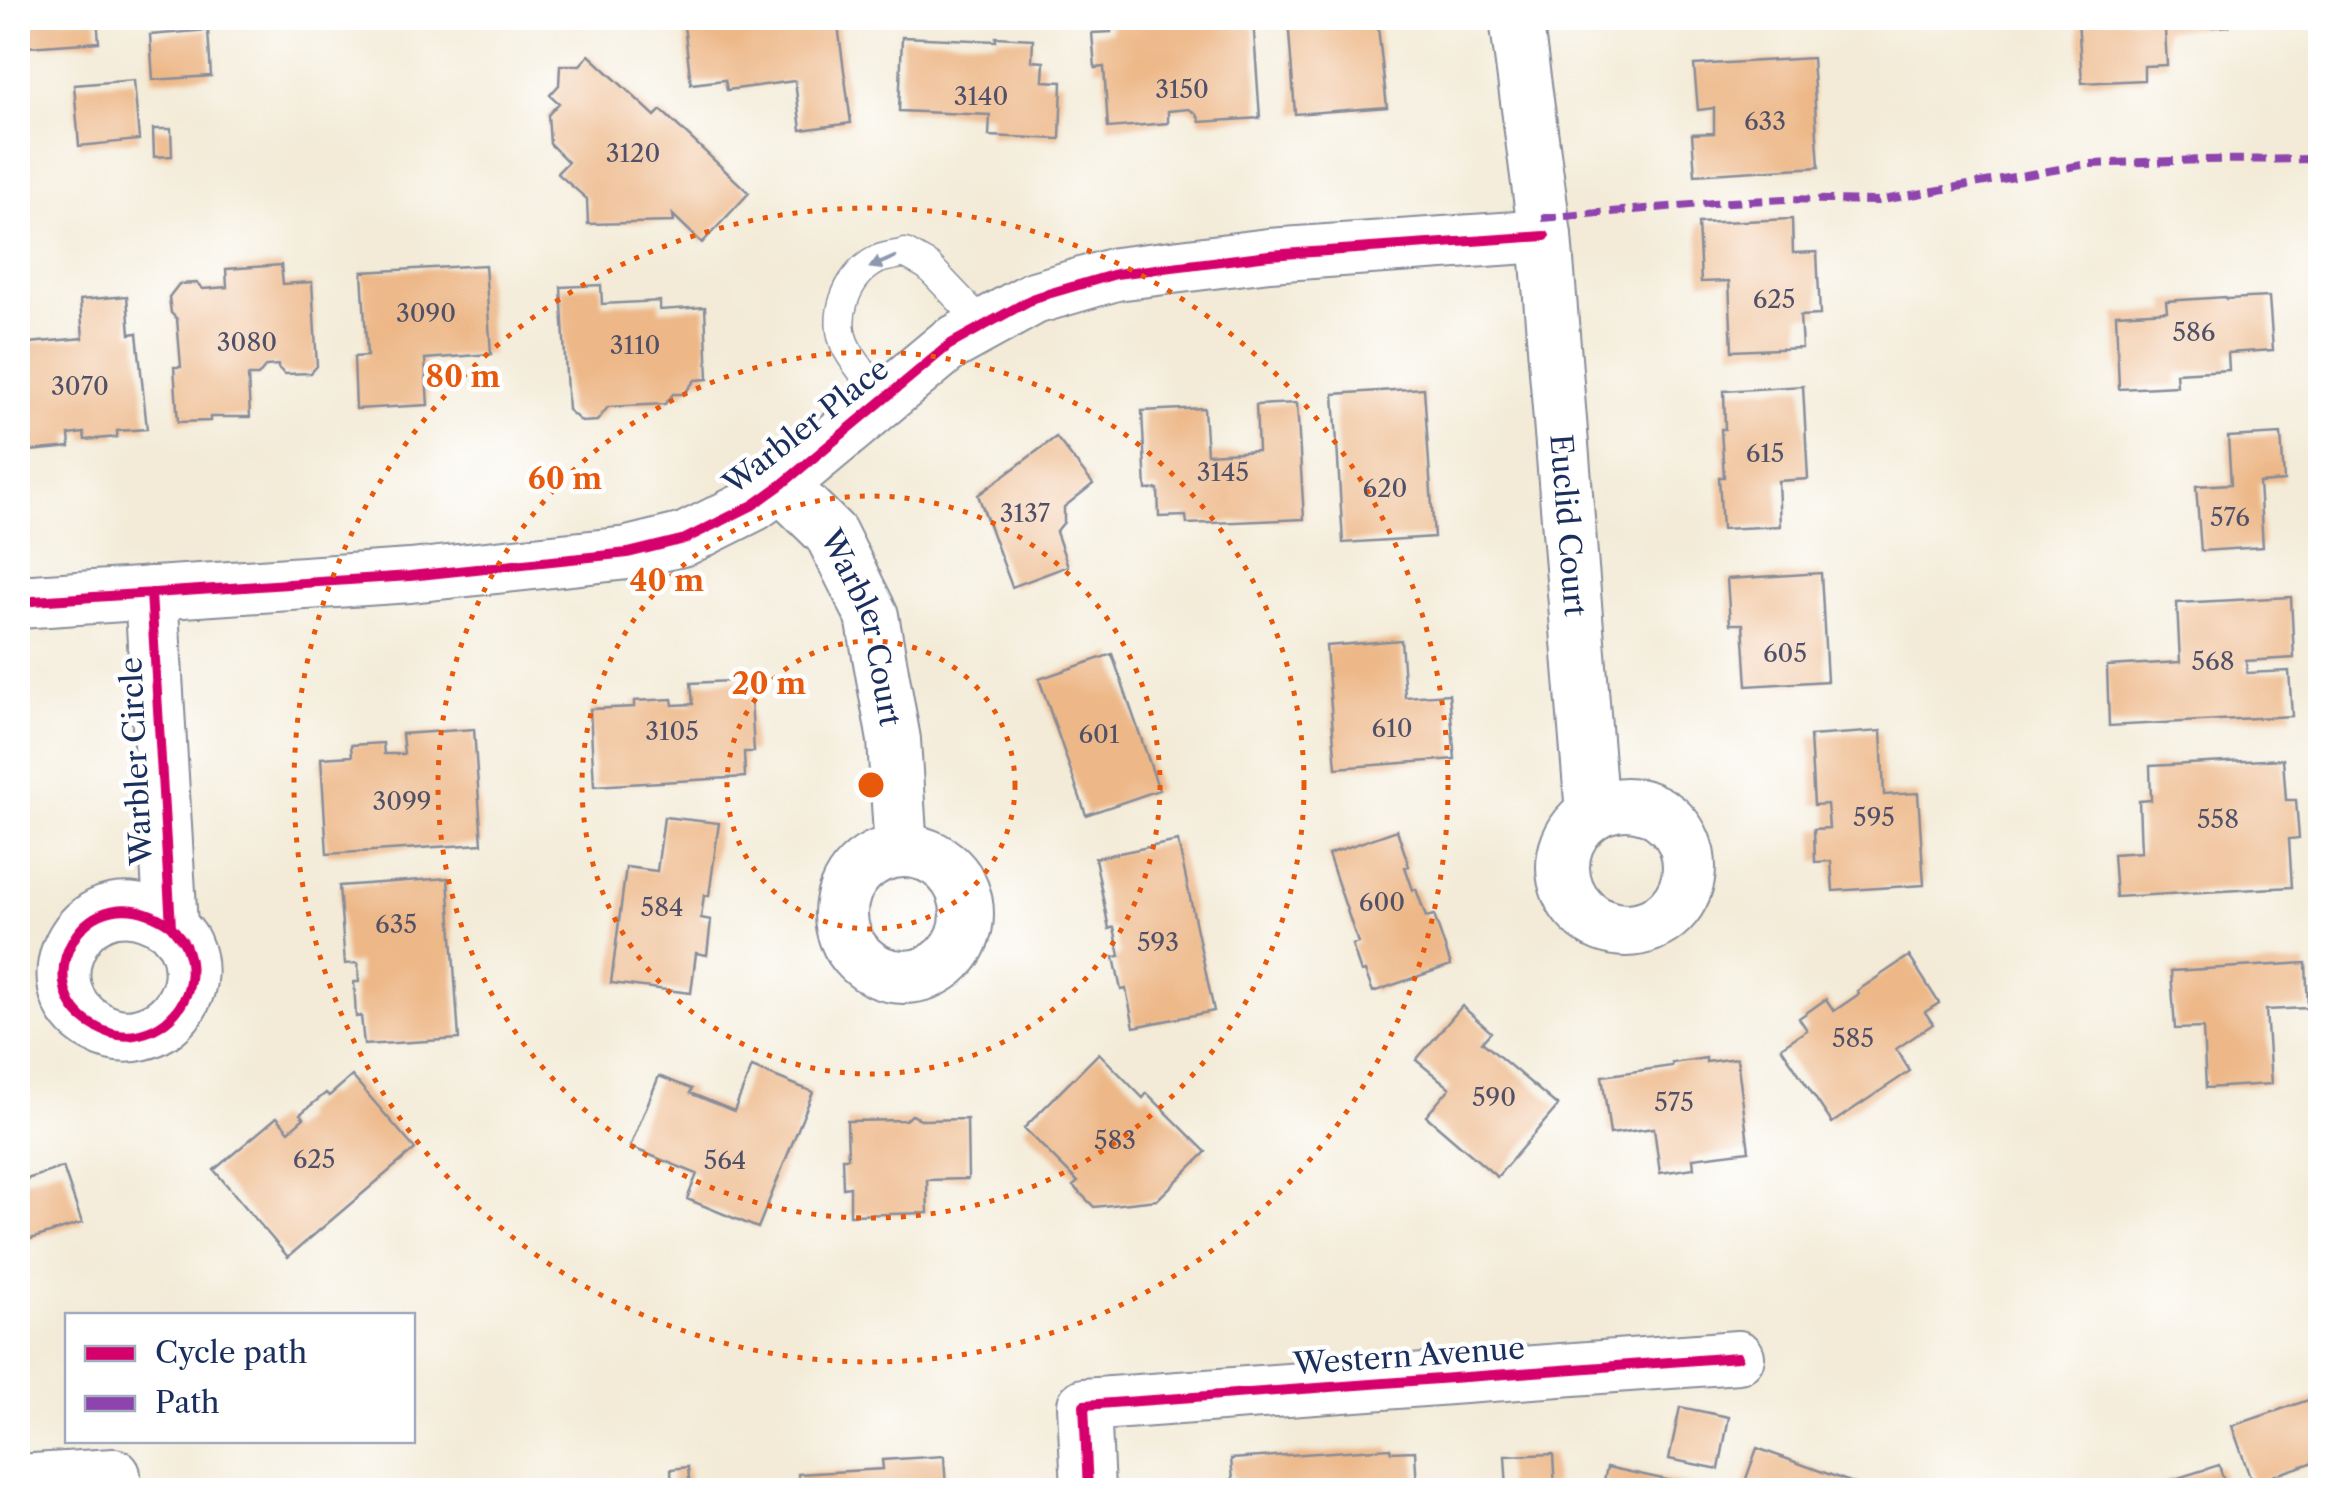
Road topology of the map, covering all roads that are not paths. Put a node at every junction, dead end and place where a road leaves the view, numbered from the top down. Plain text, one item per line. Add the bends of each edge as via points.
1 (1516, 18) edge
2 (1545, 236) junction
3 (984, 326) junction
4 (884, 400) junction
5 (781, 485) junction
6 (151, 593) junction
7 (18, 602) edge
8 (1592, 813) dead end
9 (901, 851) dead end
10 (171, 926) dead end
11 (1738, 1357) dead end
12 (18, 1481) edge
13 (114, 1483) edge
14 (1088, 1490) edge

1 - 2 street, Euclid Court
2 - 3 street, Warbler Place via 1116,274 1034,298
2 - 8 street, Euclid Court
3 - 4 street, Warbler Place via 950,344
3 -> 4 lane, Warbler Place via 928,266 905,253 876,260 843,298 840,320 845,346
4 - 5 street, Warbler Place
5 - 6 street, Warbler Place via 685,539 628,553
5 - 9 street, Warbler Court via 831,534 872,616 894,740
6 - 7 street, Warbler Place
6 - 10 street, Warbler Circle
11 - 14 street, Western Avenue via 1084,1405
12 - 13 street

